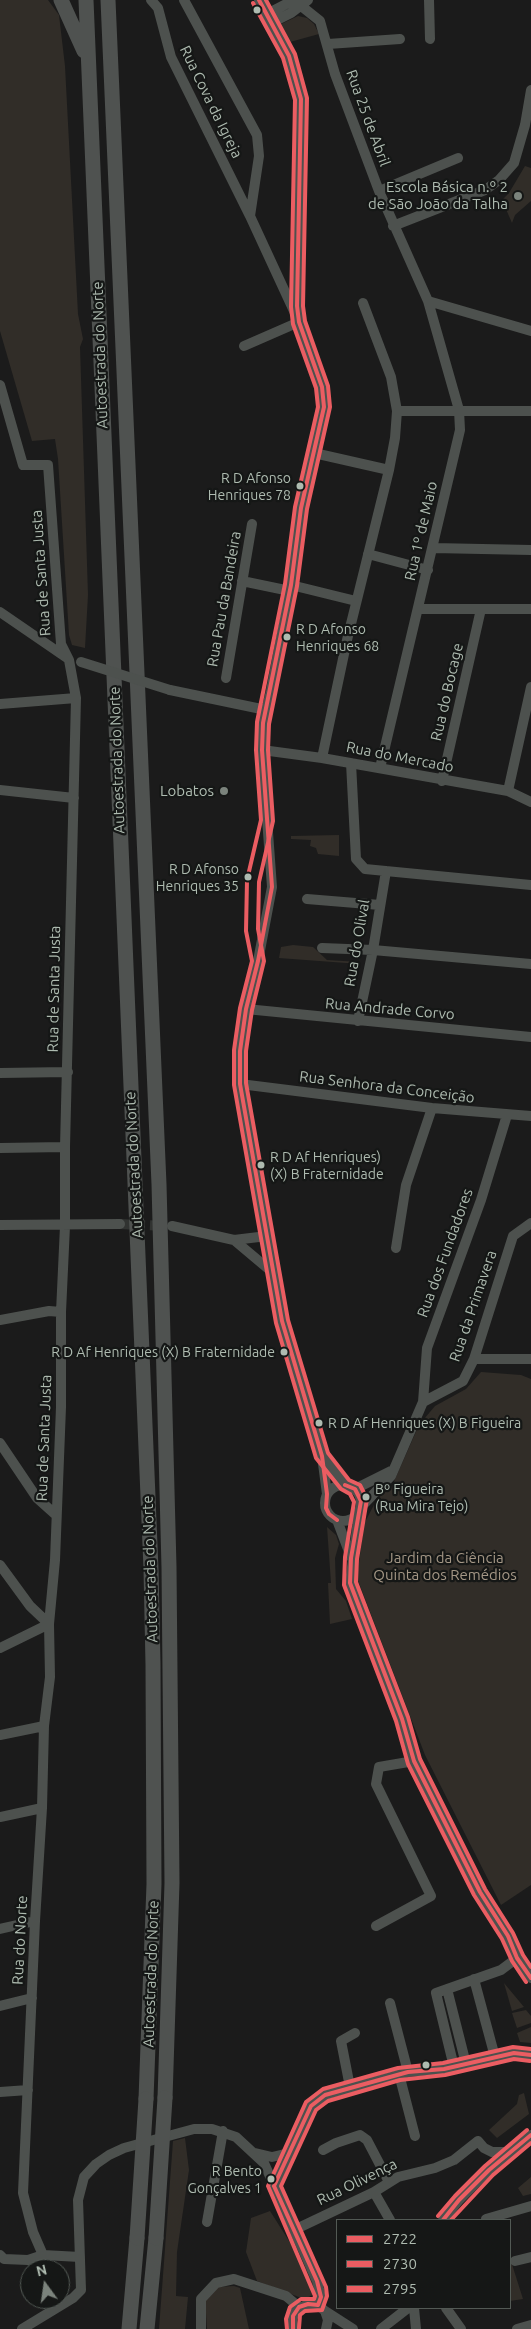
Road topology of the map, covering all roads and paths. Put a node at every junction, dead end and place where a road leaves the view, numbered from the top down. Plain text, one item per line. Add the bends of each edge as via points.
1 (61, 0) edge
2 (86, 0) edge
3 (108, 0) edge
4 (151, 0) edge
5 (184, 0) edge
6 (260, 0) edge
7 (429, 0) edge
8 (304, 2) edge
9 (270, 18) junction
10 (400, 39) dead end
11 (430, 39) dead end
12 (328, 44) junction
13 (87, 59) junction
14 (531, 90) edge
15 (458, 158) dead end
16 (379, 191) junction
17 (250, 216) junction
18 (393, 226) junction
19 (428, 301) junction
20 (363, 302) dead end
21 (299, 322) junction
22 (531, 331) edge
23 (244, 346) dead end
24 (0, 386) edge
25 (459, 410) junction
26 (397, 411) junction
27 (531, 411) edge
28 (314, 453) junction
29 (389, 470) junction
30 (252, 524) dead end
31 (434, 548) junction
32 (531, 550) edge
33 (368, 554) junction
34 (428, 570) junction
35 (242, 581) junction
36 (291, 588) junction
37 (356, 601) junction
38 (531, 608) edge
39 (419, 609) junction
40 (481, 610) junction
41 (0, 612) edge
42 (69, 660) junction
43 (226, 678) dead end
44 (531, 687) edge
45 (76, 698) junction
46 (0, 704) edge
47 (266, 710) junction
48 (262, 750) junction
49 (322, 758) junction
50 (351, 763) junction
51 (380, 768) junction
52 (442, 780) junction
53 (0, 790) edge
54 (508, 792) junction
55 (74, 798) junction
56 (531, 802) edge
57 (386, 871) junction
58 (531, 884) edge
59 (307, 899) dead end
60 (380, 905) junction
61 (322, 948) dead end
62 (373, 950) junction
63 (531, 964) edge
64 (246, 1009) junction
65 (358, 1021) junction
66 (531, 1037) edge
67 (68, 1072) junction
68 (0, 1073) edge
69 (240, 1084) junction
70 (432, 1108) junction
71 (507, 1115) junction
72 (531, 1116) edge
73 (65, 1147) junction
74 (0, 1148) edge
75 (531, 1223) edge
76 (120, 1224) tunnel mouth
77 (0, 1225) edge
78 (65, 1226) junction
79 (172, 1226) tunnel mouth
80 (268, 1236) junction
81 (234, 1240) junction
82 (396, 1248) dead end
83 (272, 1272) junction
84 (62, 1312) junction
85 (0, 1320) edge
86 (474, 1359) junction
87 (531, 1359) edge
88 (423, 1402) junction
89 (0, 1443) edge
90 (322, 1456) junction
91 (394, 1468) junction
92 (350, 1487) junction
93 (327, 1494) junction
94 (360, 1510) junction
95 (56, 1515) junction
96 (337, 1520) junction
97 (351, 1558) junction
98 (0, 1565) edge
99 (50, 1624) junction
100 (0, 1648) edge
101 (44, 1726) junction
102 (0, 1736) edge
103 (414, 1761) junction
104 (42, 1808) junction
105 (0, 1817) edge
106 (35, 1921) junction
107 (376, 1926) dead end
108 (0, 1928) edge
109 (517, 1958) junction
110 (531, 1978) edge
111 (474, 1979) junction
112 (448, 1989) junction
113 (32, 1998) junction
114 (390, 2004) dead end
115 (0, 2006) edge
116 (355, 2033) dead end
117 (531, 2056) edge
118 (496, 2057) junction
119 (466, 2064) junction
120 (454, 2067) junction
121 (404, 2073) junction
122 (350, 2086) junction
123 (28, 2090) junction
124 (0, 2092) edge
125 (223, 2132) junction
126 (531, 2135) edge
127 (415, 2136) dead end
128 (484, 2148) junction
129 (323, 2150) dead end
130 (508, 2152) junction
131 (255, 2153) junction
132 (289, 2153) junction
133 (489, 2170) junction
134 (389, 2182) junction
135 (274, 2186) junction
136 (374, 2192) junction
137 (531, 2206) edge
138 (389, 2219) edge
139 (444, 2219) edge
140 (486, 2219) dead end
141 (207, 2222) dead end
142 (294, 2230) junction
143 (0, 2255) edge
144 (43, 2255) junction
145 (80, 2257) junction
146 (531, 2257) edge
147 (515, 2261) dead end
148 (299, 2307) junction
149 (321, 2308) junction
150 (407, 2309) edge
151 (414, 2309) edge
152 (447, 2309) edge
153 (531, 2325) edge
154 (293, 2328) edge
155 (328, 2328) edge
156 (22, 2329) edge
157 (129, 2329) edge
158 (147, 2329) edge
159 (201, 2329) edge
160 (353, 2329) edge
161 (381, 2329) edge
162 (416, 2329) edge
163 (461, 2329) edge
164 (517, 2329) edge

1 - 13 highway
2 - 13 highway, Autoestrada do Norte
3 - 158 highway, Autoestrada do Norte, bridge via 158,1174 169,1567 172,1883 165,2098
4 - 17 street, Rua Cova da Igreja via 158,8 171,57
5 - 17 street, Rua Cova da Igreja via 257,135 259,156
6 - 9 street
7 - 11 street
8 - 9 street via 288,3
8 - 12 street, Rua 25 de Abril via 320,21
9 - 21 street via 293,66 301,99
10 - 12 street
12 - 16 street, Rua 25 de Abril via 335,74
13 - 157 highway, Autoestrada do Norte, bridge via 151,1569 154,1874 146,2099
14 - 18 street via 514,163 499,180 485,190
15 - 16 street
16 - 18 street, Rua 25 de Abril
17 - 21 street, Rua Cova da Igreja
18 - 19 street, Rua 25 de Abril
19 - 22 street
19 - 25 street, Rua 1º de Maio
20 - 26 street via 391,377
21 - 23 street
21 - 28 street via 322,387 324,407
24 - 42 street, Rua de Santa Justa via 23,465 48,465 61,644
25 - 26 street
25 - 27 street
25 - 31 street, Rua 1º de Maio via 460,430
26 - 29 street
28 - 29 street
28 - 36 street via 301,508
29 - 33 street
30 - 35 street, Rua Pau da Bandeira
31 - 32 street
31 - 34 street, Rua 1º de Maio
33 - 34 street
33 - 37 street
34 - 39 street, Rua 1º de Maio
35 - 36 street
35 - 43 street, Rua Pau da Bandeira
36 - 37 street
36 - 47 street
37 - 49 street
38 - 40 street
39 - 40 street
39 - 51 street, Rua 1º de Maio
40 - 52 street, Rua do Bocage
41 - 42 street
42 - 45 street, Rua de Santa Justa
42 - 47 street, bridge via 170,690
44 - 54 street
45 - 46 street
45 - 55 street, Rua de Santa Justa
47 - 48 street
48 - 49 street, Rua do Mercado
48 - 64 street via 272,887
49 - 50 street, Rua do Mercado
50 - 51 street, Rua do Mercado
50 - 57 street via 356,859 365,870
51 - 52 street, Rua do Mercado
52 - 54 street, Rua do Mercado
53 - 55 street
54 - 56 street, Rua do Mercado
55 - 67 street, Rua de Santa Justa
57 - 58 street
57 - 60 street, Rua do Olival
59 - 60 street
60 - 62 street, Rua do Olival
61 - 62 street
62 - 63 street
62 - 65 street, Rua do Olival
64 - 65 street, Rua Andrade Corvo
64 - 69 street via 240,1051
65 - 66 street, Rua Andrade Corvo
67 - 68 street
67 - 73 street, Rua de Santa Justa
69 - 70 street, Rua Senhora da Conceição
69 - 80 street
70 - 71 street, Rua Senhora da Conceição
70 - 82 street via 406,1185
71 - 72 street, Rua Senhora da Conceição
71 - 88 street, Rua dos Fundadores via 481,1200 427,1348
73 - 74 street
73 - 78 street, Rua de Santa Justa
75 - 86 street, Rua da Primavera via 513,1236
76 - 78 street
77 - 78 street
78 - 84 street, Rua de Santa Justa
79 - 81 street
80 - 81 street
80 - 83 street
81 - 83 street
83 - 90 street via 282,1321
84 - 85 street via 49,1311
84 - 95 street, Rua de Santa Justa
86 - 87 street
86 - 88 street, Rua da Primavera via 462,1381
88 - 91 street
89 - 95 street via 37,1498
90 - 92 street
90 - 93 street
91 - 92 street via 379,1478
91 - 94 street via 387,1481
92 - 93 street via 335,1487
92 - 94 street via 359,1494
93 - 96 street via 326,1508
94 - 96 street via 349,1520
94 - 97 street
95 - 99 street, Rua de Santa Justa
96 - 97 street
97 - 103 street via 350,1583 402,1719
98 - 99 street via 30,1606
99 - 100 street
99 - 101 street, Rua do Norte via 50,1676
101 - 102 street
101 - 104 street, Rua do Norte
103 - 107 street via 379,1767 376,1784 431,1896
103 - 109 street
104 - 105 street
104 - 106 street, Rua do Norte
106 - 108 street
106 - 113 street, Rua do Norte
109 - 110 street
109 - 111 street via 501,1970
111 - 112 street
111 - 118 street
112 - 119 street
112 - 120 street via 436,1993
113 - 115 street
113 - 123 street, Rua do Norte
114 - 121 street
116 - 122 street via 341,2041
117 - 118 street via 514,2053
118 - 119 street
119 - 120 street
120 - 121 street
121 - 122 street
121 - 127 street
122 - 132 street via 325,2095 311,2106
123 - 124 street
123 - 144 street, Rua do Norte via 23,2193
125 - 131 street via 236,2137
125 - 141 street
125 - 145 street via 212,2129 179,2132 124,2148 96,2164 84,2176 78,2200
126 - 130 street
128 - 130 street, Rua Olivença via 492,2152
128 - 133 street
128 - 134 street, Rua Olivença via 478,2141 454,2160 435,2168 407,2173
129 - 134 street via 360,2134 367,2140
130 - 133 street
131 - 132 street via 272,2157
131 - 135 street via 264,2163
132 - 135 street
133 - 139 street
134 - 136 street, Rua Olivença
135 - 142 street
136 - 138 street
136 - 142 street, Rua Olivença
137 - 140 street
142 - 149 street via 317,2281
143 - 144 street via 4,2259 28,2260
144 - 145 street
145 - 156 street via 81,2290
146 - 147 street
148 - 149 street via 308,2304
148 - 154 street via 293,2316
148 - 159 street via 286,2296 234,2279 216,2283 201,2299
149 - 155 street
149 - 160 street
150 - 161 street
151 - 162 street
152 - 163 street
153 - 164 street

